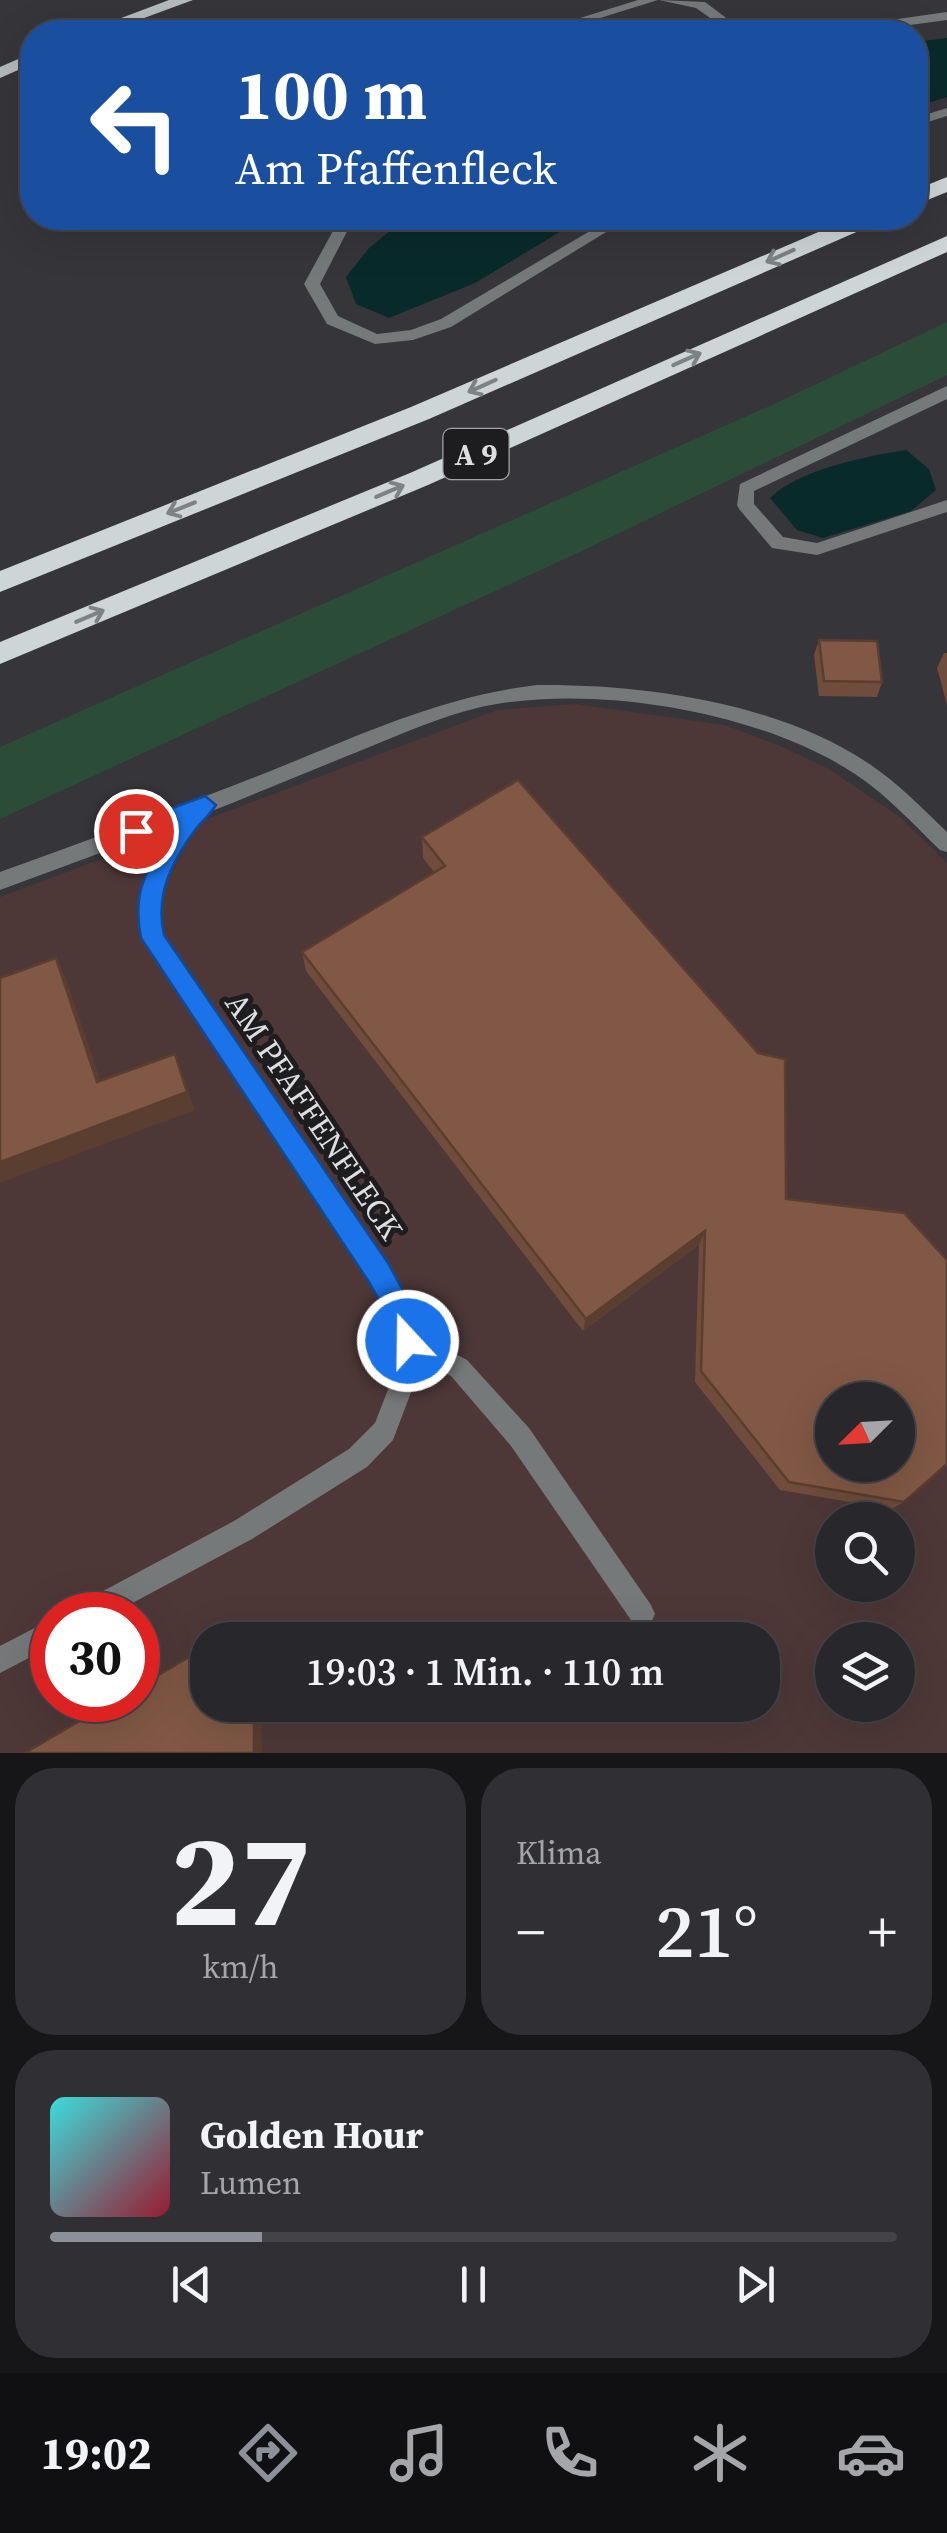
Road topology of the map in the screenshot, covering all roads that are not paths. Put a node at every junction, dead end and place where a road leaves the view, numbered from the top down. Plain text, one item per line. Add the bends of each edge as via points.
1 (185, 0) edge
2 (652, 0) edge
3 (665, 0) edge
4 (947, 16) edge
5 (127, 20) edge
6 (583, 20) edge
7 (721, 20) edge
8 (919, 20) edge
9 (341, 230) edge
10 (602, 230) edge
11 (842, 230) edge
12 (947, 243) edge
13 (947, 392) edge
14 (947, 506) edge
15 (0, 582) edge
16 (0, 653) edge
17 (205, 805) junction
18 (947, 844) edge
19 (0, 882) edge
20 (408, 1341) junction
21 (127, 1592) edge
22 (642, 1614) dead end
23 (30, 1644) edge
24 (0, 1660) edge

1 - 5 main road
2 - 6 street
3 - 7 street via 700,5
4 - 8 street
9 - 10 street via 312,284 332,320 375,339 446,324
11 -> 15 highway, A 9 via 420,414
16 -> 12 highway, A 9 via 419,479
13 - 14 street via 746,488 745,505 778,543 816,549
17 - 18 street via 418,720 495,696 554,692 668,701 760,722 852,762
17 - 19 street
17 - 20 street, AM PFAFFENFLECK via 150,886 153,938 378,1272
20 - 21 street, AM PFAFFENFLECK via 406,1374 384,1431 358,1458
20 - 22 street via 459,1368 520,1437
23 - 24 street

